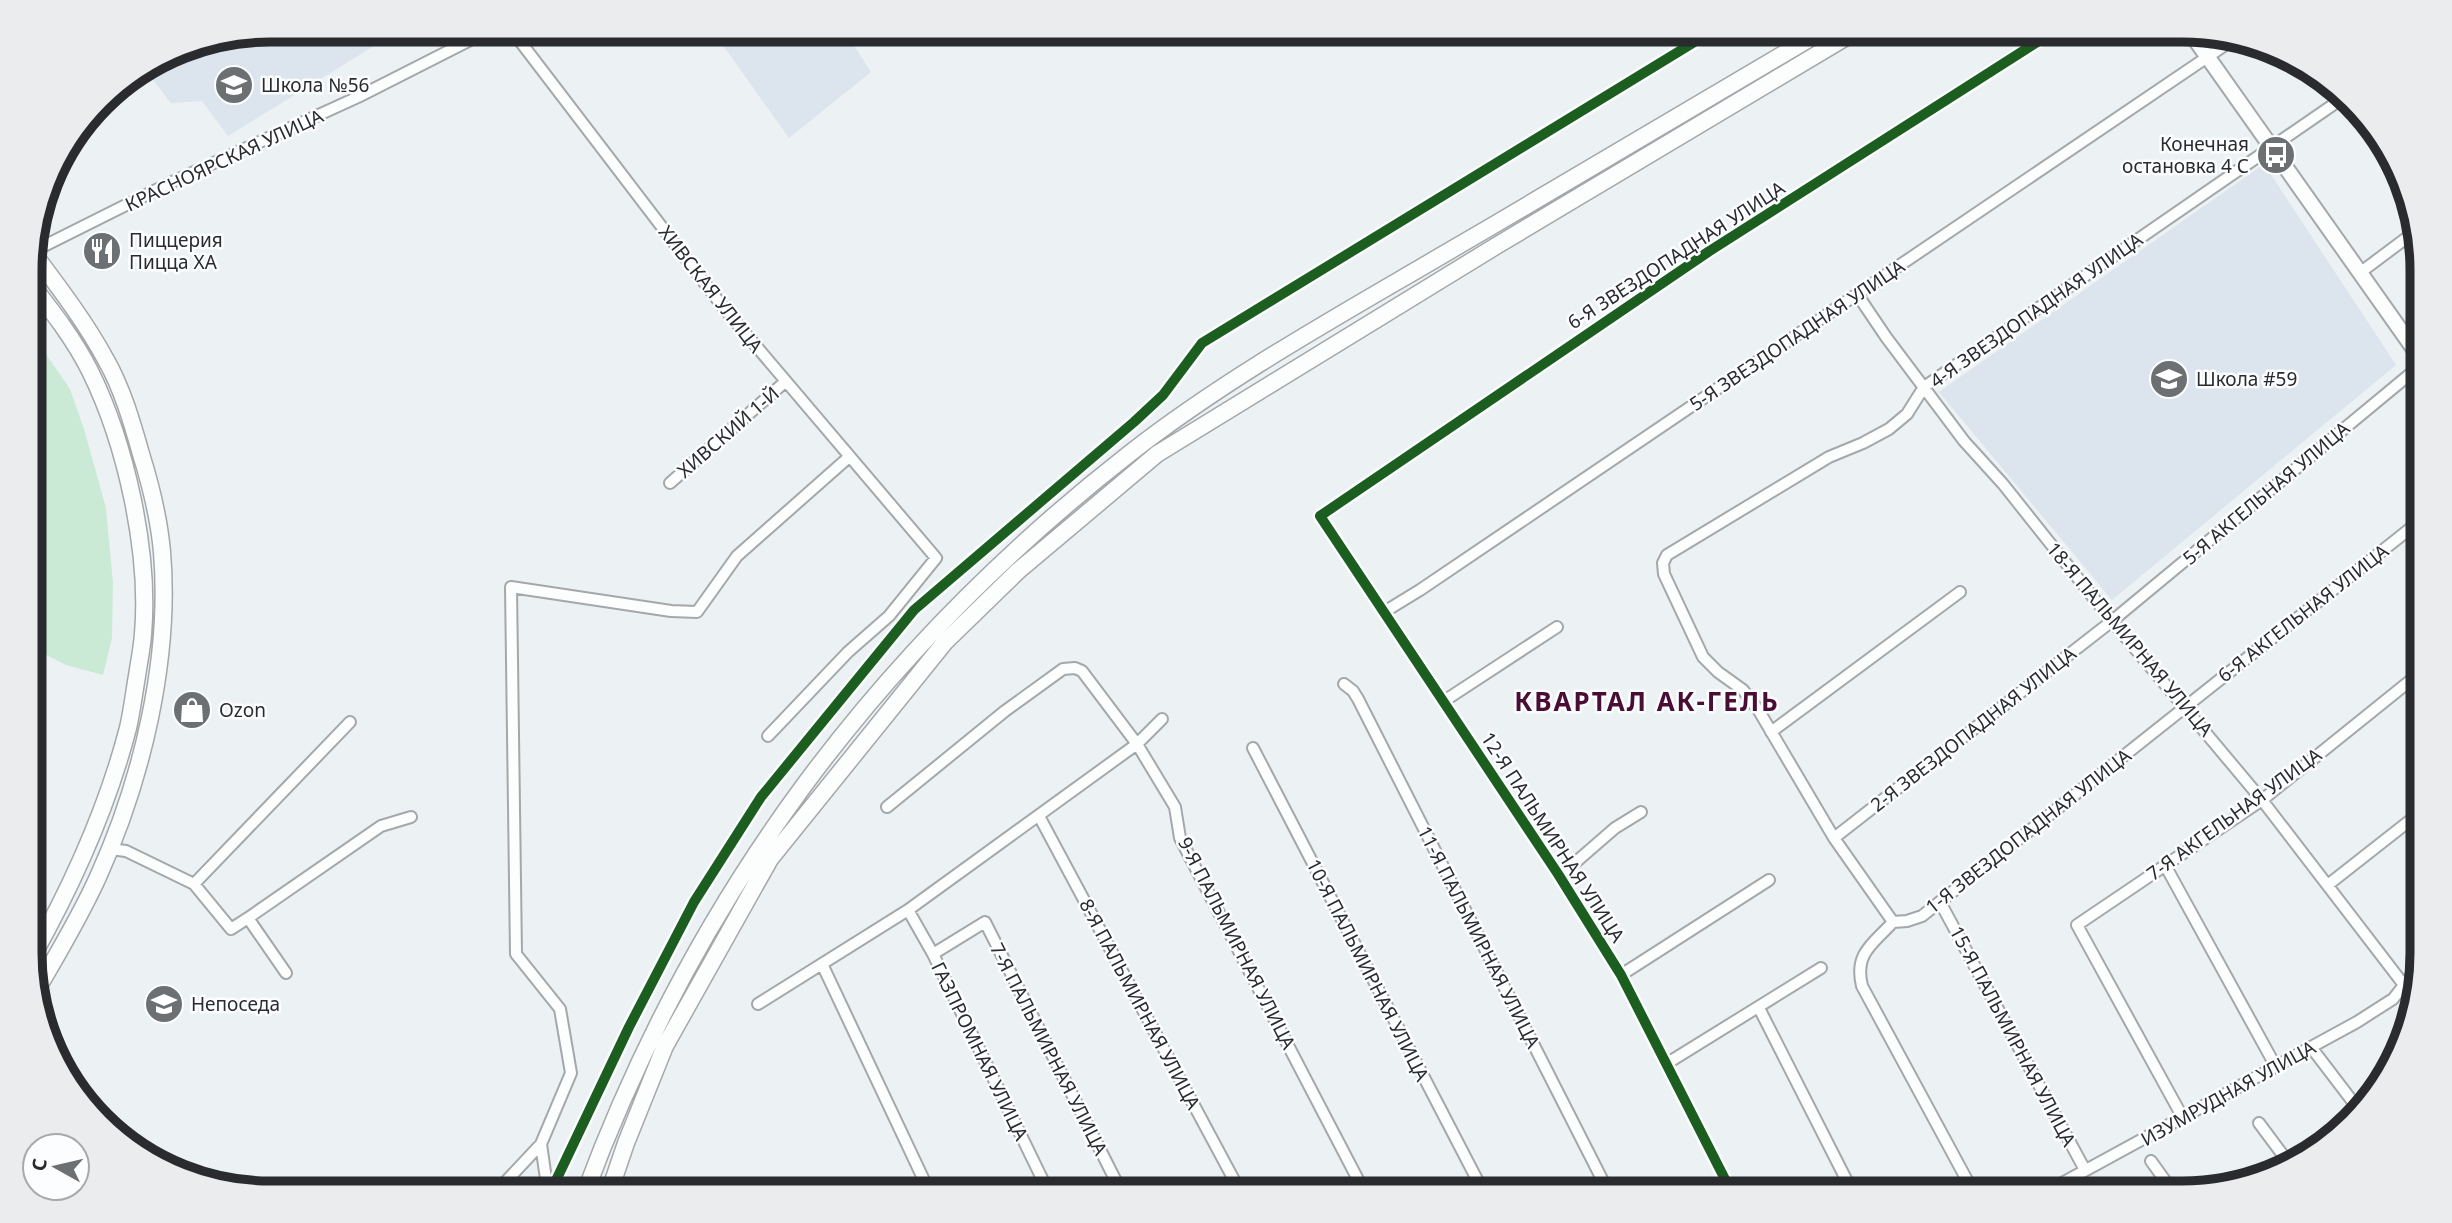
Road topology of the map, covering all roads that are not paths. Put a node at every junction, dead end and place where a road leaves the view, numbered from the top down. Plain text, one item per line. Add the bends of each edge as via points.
1 (466, 42) edge
2 (522, 42) edge
3 (1694, 42) edge
4 (1805, 42) edge
5 (1838, 42) edge
6 (2037, 42) edge
7 (2198, 43) edge
8 (2224, 46) edge
9 (2209, 57) junction
10 (2336, 103) edge
11 (2272, 146) junction
12 (2408, 237) edge
13 (43, 245) edge
14 (42, 265) edge
15 (2361, 272) junction
16 (1857, 294) junction
17 (42, 298) edge
18 (67, 300) junction
19 (53, 312) junction
20 (2410, 343) edge
21 (107, 361) junction
22 (90, 371) junction
23 (2410, 375) edge
24 (786, 382) junction
25 (1924, 387) junction
26 (849, 457) junction
27 (670, 483) dead end
28 (1320, 516) joint
29 (2410, 529) edge
30 (1960, 592) dead end
31 (1384, 612) junction
32 (2112, 621) junction
33 (1557, 627) dead end
34 (2410, 681) edge
35 (1344, 684) dead end
36 (1444, 701) junction
37 (2185, 706) junction
38 (1162, 719) dead end
39 (350, 722) dead end
40 (1771, 732) junction
41 (768, 736) dead end
42 (1137, 744) junction
43 (1253, 748) dead end
44 (2262, 800) junction
45 (887, 807) dead end
46 (1641, 812) dead end
47 (1039, 816) junction
48 (411, 817) dead end
49 (2410, 820) edge
50 (1834, 838) junction
51 (110, 849) junction
52 (2165, 865) junction
53 (1558, 874) junction
54 (1769, 880) dead end
55 (194, 884) junction
56 (2329, 884) junction
57 (1940, 902) junction
58 (908, 910) junction
59 (248, 918) junction
60 (1893, 922) junction
61 (42, 938) edge
62 (933, 954) junction
63 (822, 964) junction
64 (1821, 968) dead end
65 (286, 973) dead end
66 (1621, 975) junction
67 (44, 977) edge
68 (2408, 980) edge
69 (2404, 985) junction
70 (758, 1004) dead end
71 (1759, 1008) junction
72 (2312, 1047) junction
73 (1666, 1064) junction
74 (2276, 1067) junction
75 (2353, 1103) edge
76 (2183, 1118) junction
77 (2259, 1124) dead end
78 (541, 1144) junction
79 (2284, 1157) edge
80 (2151, 1161) dead end
81 (2085, 1171) junction
82 (506, 1181) edge
83 (547, 1181) edge
84 (555, 1181) edge
85 (590, 1181) edge
86 (613, 1181) edge
87 (924, 1181) edge
88 (1043, 1181) edge
89 (1116, 1181) edge
90 (1235, 1181) edge
91 (1360, 1181) edge
92 (1478, 1181) edge
93 (1603, 1181) edge
94 (1726, 1181) edge
95 (1847, 1181) edge
96 (1968, 1181) edge
97 (2067, 1181) edge
98 (2165, 1181) edge

1 - 13 street, КРАСНОЯРСКАЯ УЛИЦА
2 - 24 street, ХИВСКАЯ УЛИЦА via 723,307
3 - 84 street via 1202,342 1163,395 1134,422 914,610 761,797 694,902
4 - 85 main road via 1223,387 1121,460 1006,558 891,676 771,830 671,999 625,1093
5 - 86 main road via 1157,454 1018,571 945,642 771,859 666,1046
6 - 28 street, 6-Я ЗВЕЗДОПАДНАЯ УЛИЦА via 1708,252
7 - 9 street
8 - 9 street, 5-Я ЗВЕЗДОПАДНАЯ УЛИЦА
9 - 11 street
9 - 16 street, 5-Я ЗВЕЗДОПАДНАЯ УЛИЦА
10 - 11 street, 4-Я ЗВЕЗДОПАДНАЯ УЛИЦА
11 - 15 street
11 - 25 street, 4-Я ЗВЕЗДОПАДНАЯ УЛИЦА
12 - 15 street
14 - 18 main road
15 - 20 street
16 - 25 street, 18-Я ПАЛЬМИРНАЯ УЛИЦА
16 - 31 street, 5-Я ЗВЕЗДОПАДНАЯ УЛИЦА
17 - 19 main road
18 - 19 main road
18 - 21 main road
19 - 22 main road
21 - 22 main road
21 - 51 main road via 133,425 151,488 163,579 157,673 145,745
22 - 61 main road via 122,459 136,517 144,634 128,727 102,807 75,877
23 - 32 street, 5-Я АКГЕЛЬНАЯ УЛИЦА
24 - 26 street, ХИВСКАЯ УЛИЦА
24 - 27 street, ХИВСКИЙ 1-Й
25 - 32 street, 18-Я ПАЛЬМИРНАЯ УЛИЦА
25 - 40 street, 4-Я ЗВЕЗДОПАДНАЯ УЛИЦА via 1907,414 1889,429 1829,457 1667,555 1663,563 1703,657 1742,690
26 - 41 street, ХИВСКАЯ УЛИЦА via 936,558 889,616
26 - 78 street via 737,556 697,612 512,587 516,954 560,1009 571,1073
28 - 31 street, 12-Я ПАЛЬМИРНАЯ УЛИЦА
29 - 37 street, 6-Я АКГЕЛЬНАЯ УЛИЦА
30 - 40 street
31 - 36 street, 12-Я ПАЛЬМИРНАЯ УЛИЦА
32 - 37 street, 18-Я ПАЛЬМИРНАЯ УЛИЦА
32 - 50 street, 2-Я ЗВЕЗДОПАДНАЯ УЛИЦА
33 - 36 street
34 - 44 street, 7-Я АКГЕЛЬНАЯ УЛИЦА
35 - 93 street, 11-Я ПАЛЬМИРНАЯ УЛИЦА via 1358,699
36 - 53 street, 12-Я ПАЛЬМИРНАЯ УЛИЦА
37 - 44 street, 18-Я ПАЛЬМИРНАЯ УЛИЦА
37 - 57 street, 1-Я ЗВЕЗДОПАДНАЯ УЛИЦА
38 - 42 street
39 - 55 street
40 - 50 street
42 - 45 street, 9-Я ПАЛЬМИРНАЯ УЛИЦА via 1082,671 1063,669
42 - 47 street
42 - 91 street, 9-Я ПАЛЬМИРНАЯ УЛИЦА via 1175,807 1180,838
43 - 92 street, 10-Я ПАЛЬМИРНАЯ УЛИЦА
44 - 52 street, 7-Я АКГЕЛЬНАЯ УЛИЦА
44 - 56 street, 18-Я ПАЛЬМИРНАЯ УЛИЦА
46 - 53 street
47 - 58 street
47 - 90 street, 8-Я ПАЛЬМИРНАЯ УЛИЦА
48 - 59 street via 380,825
49 - 56 street
50 - 60 street
51 - 55 street via 126,851
51 - 67 main road
52 - 74 street
52 - 76 street, 7-Я АКГЕЛЬНАЯ УЛИЦА via 2077,925
53 - 66 street, 12-Я ПАЛЬМИРНАЯ УЛИЦА
54 - 66 street
55 - 59 street via 231,929
56 - 69 street, 18-Я ПАЛЬМИРНАЯ УЛИЦА
57 - 60 street, 1-Я ЗВЕЗДОПАДНАЯ УЛИЦА via 1922,916
57 - 81 street, 15-Я ПАЛЬМИРНАЯ УЛИЦА
58 - 62 street, ГАЗПРОМНАЯ УЛИЦА
58 - 63 street
59 - 65 street
60 - 96 street via 1861,957 1858,972 1862,986
62 - 88 street, ГАЗПРОМНАЯ УЛИЦА
62 - 89 street, 7-Я ПАЛЬМИРНАЯ УЛИЦА via 985,922
63 - 70 street
63 - 87 street
64 - 71 street
66 - 73 street, 12-Я ПАЛЬМИРНАЯ УЛИЦА
68 - 69 street, ИЗУМРУДНАЯ УЛИЦА
69 - 72 street, ИЗУМРУДНАЯ УЛИЦА via 2393,999
71 - 73 street
71 - 95 street
72 - 74 street, ИЗУМРУДНАЯ УЛИЦА
72 - 75 street
73 - 94 street, 12-Я ПАЛЬМИРНАЯ УЛИЦА
74 - 76 street, ИЗУМРУДНАЯ УЛИЦА
76 - 81 street, ИЗУМРУДНАЯ УЛИЦА
77 - 79 street
78 - 82 street
78 - 83 street
80 - 98 street
81 - 97 street, ИЗУМРУДНАЯ УЛИЦА

